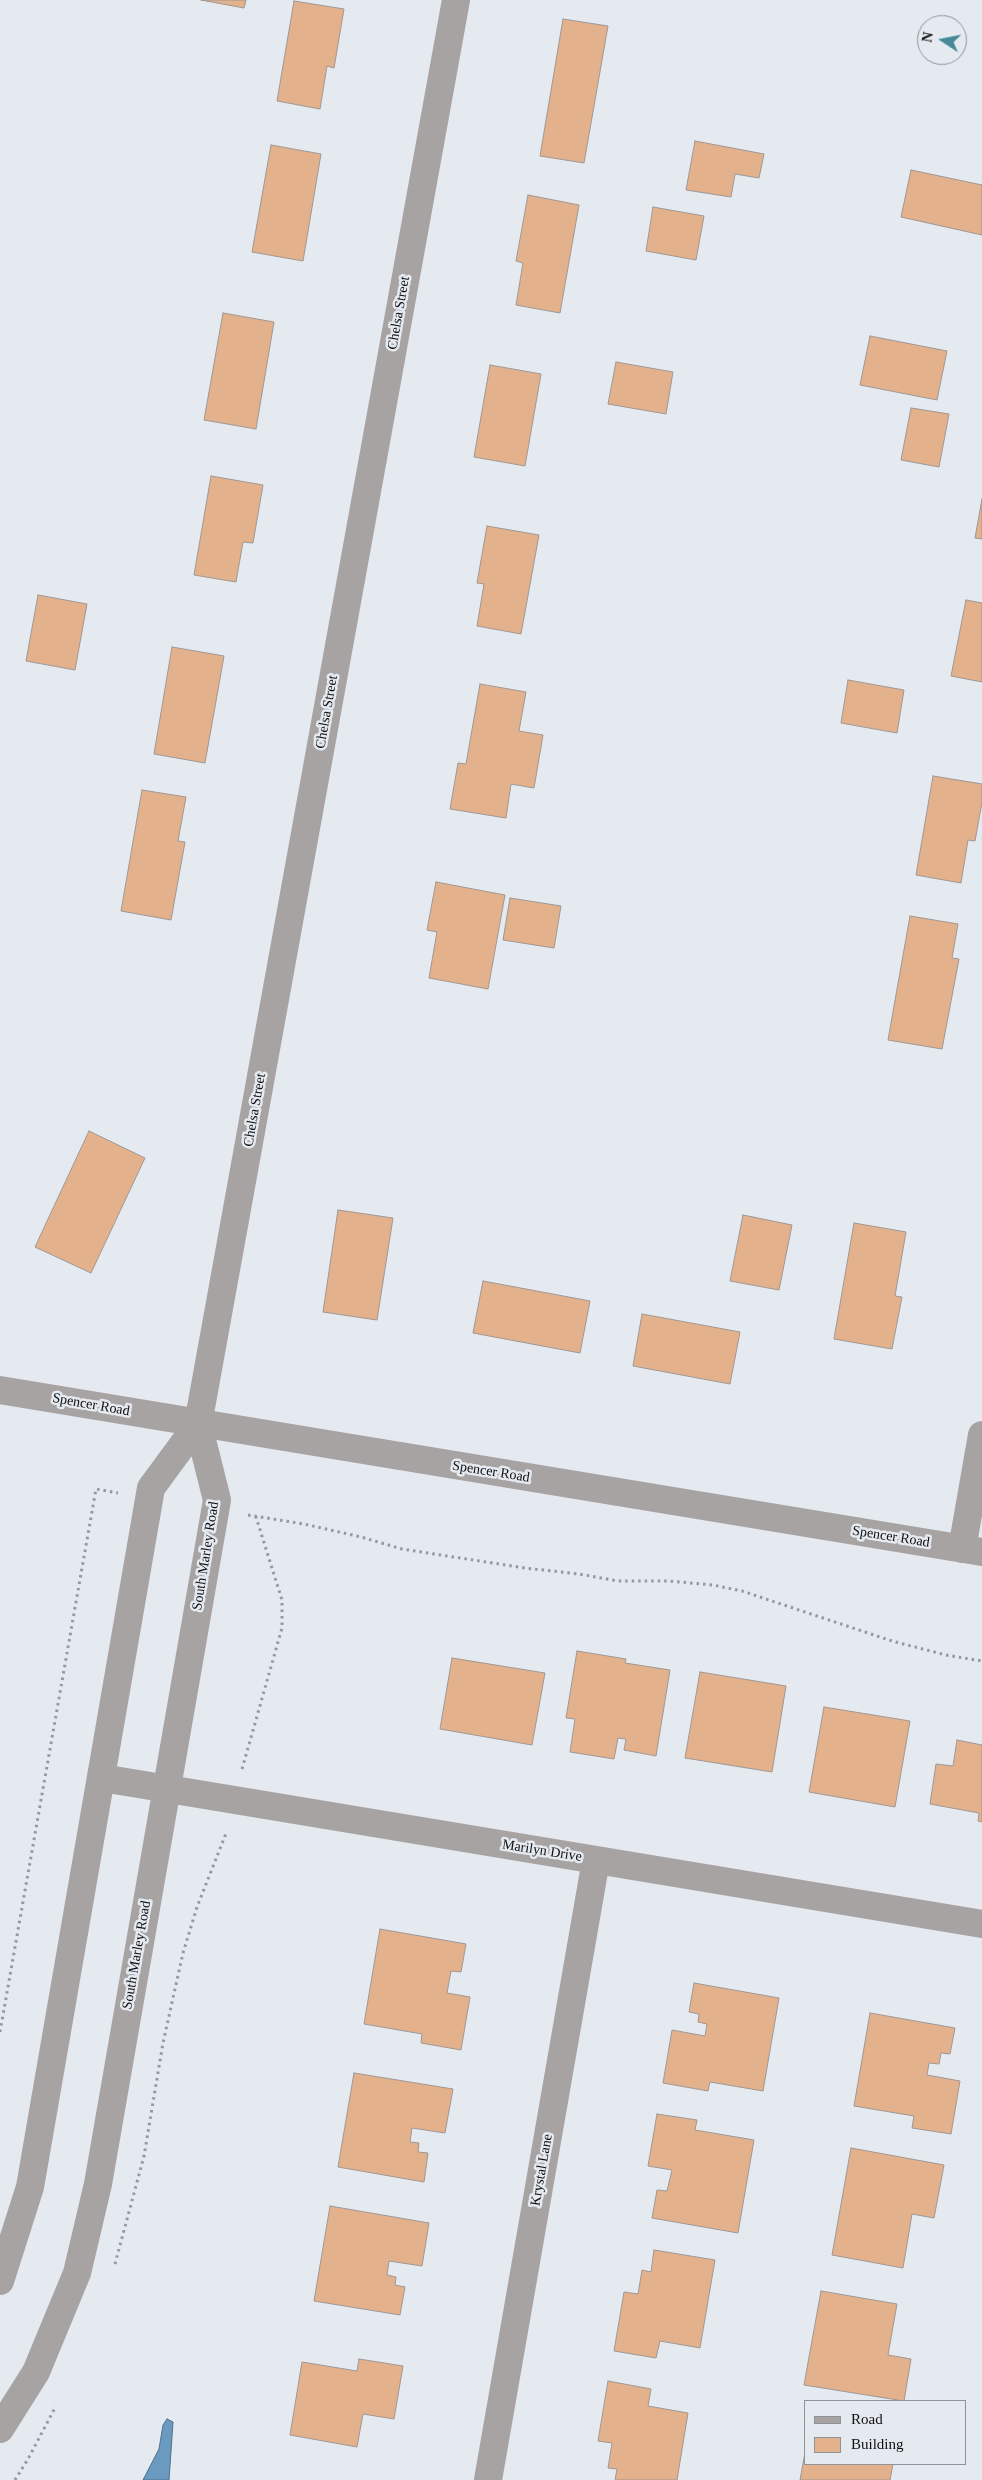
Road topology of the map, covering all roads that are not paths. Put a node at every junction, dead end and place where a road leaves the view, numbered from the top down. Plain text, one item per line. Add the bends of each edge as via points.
1 (456, 0) edge
2 (0, 1390) edge
3 (198, 1424) junction
4 (982, 1435) edge
5 (972, 1551) edge
6 (102, 1778) junction
7 (165, 1789) junction
8 (596, 1860) junction
9 (982, 1924) edge
10 (0, 2280) edge
11 (0, 2429) edge
12 (488, 2480) edge

1 - 3 street, Chelsa Street
2 - 3 street, Spencer Road
3 - 5 street, Spencer Road
3 - 6 street via 151,1488
3 - 7 street, South Marley Road via 217,1500
4 - 5 street
6 - 7 street, Marilyn Drive
6 - 10 street via 30,2187
7 - 8 street, Marilyn Drive
7 - 11 street, South Marley Road via 98,2184 77,2273 36,2372
8 - 9 street, Marilyn Drive
8 - 12 street, Krystal Lane

